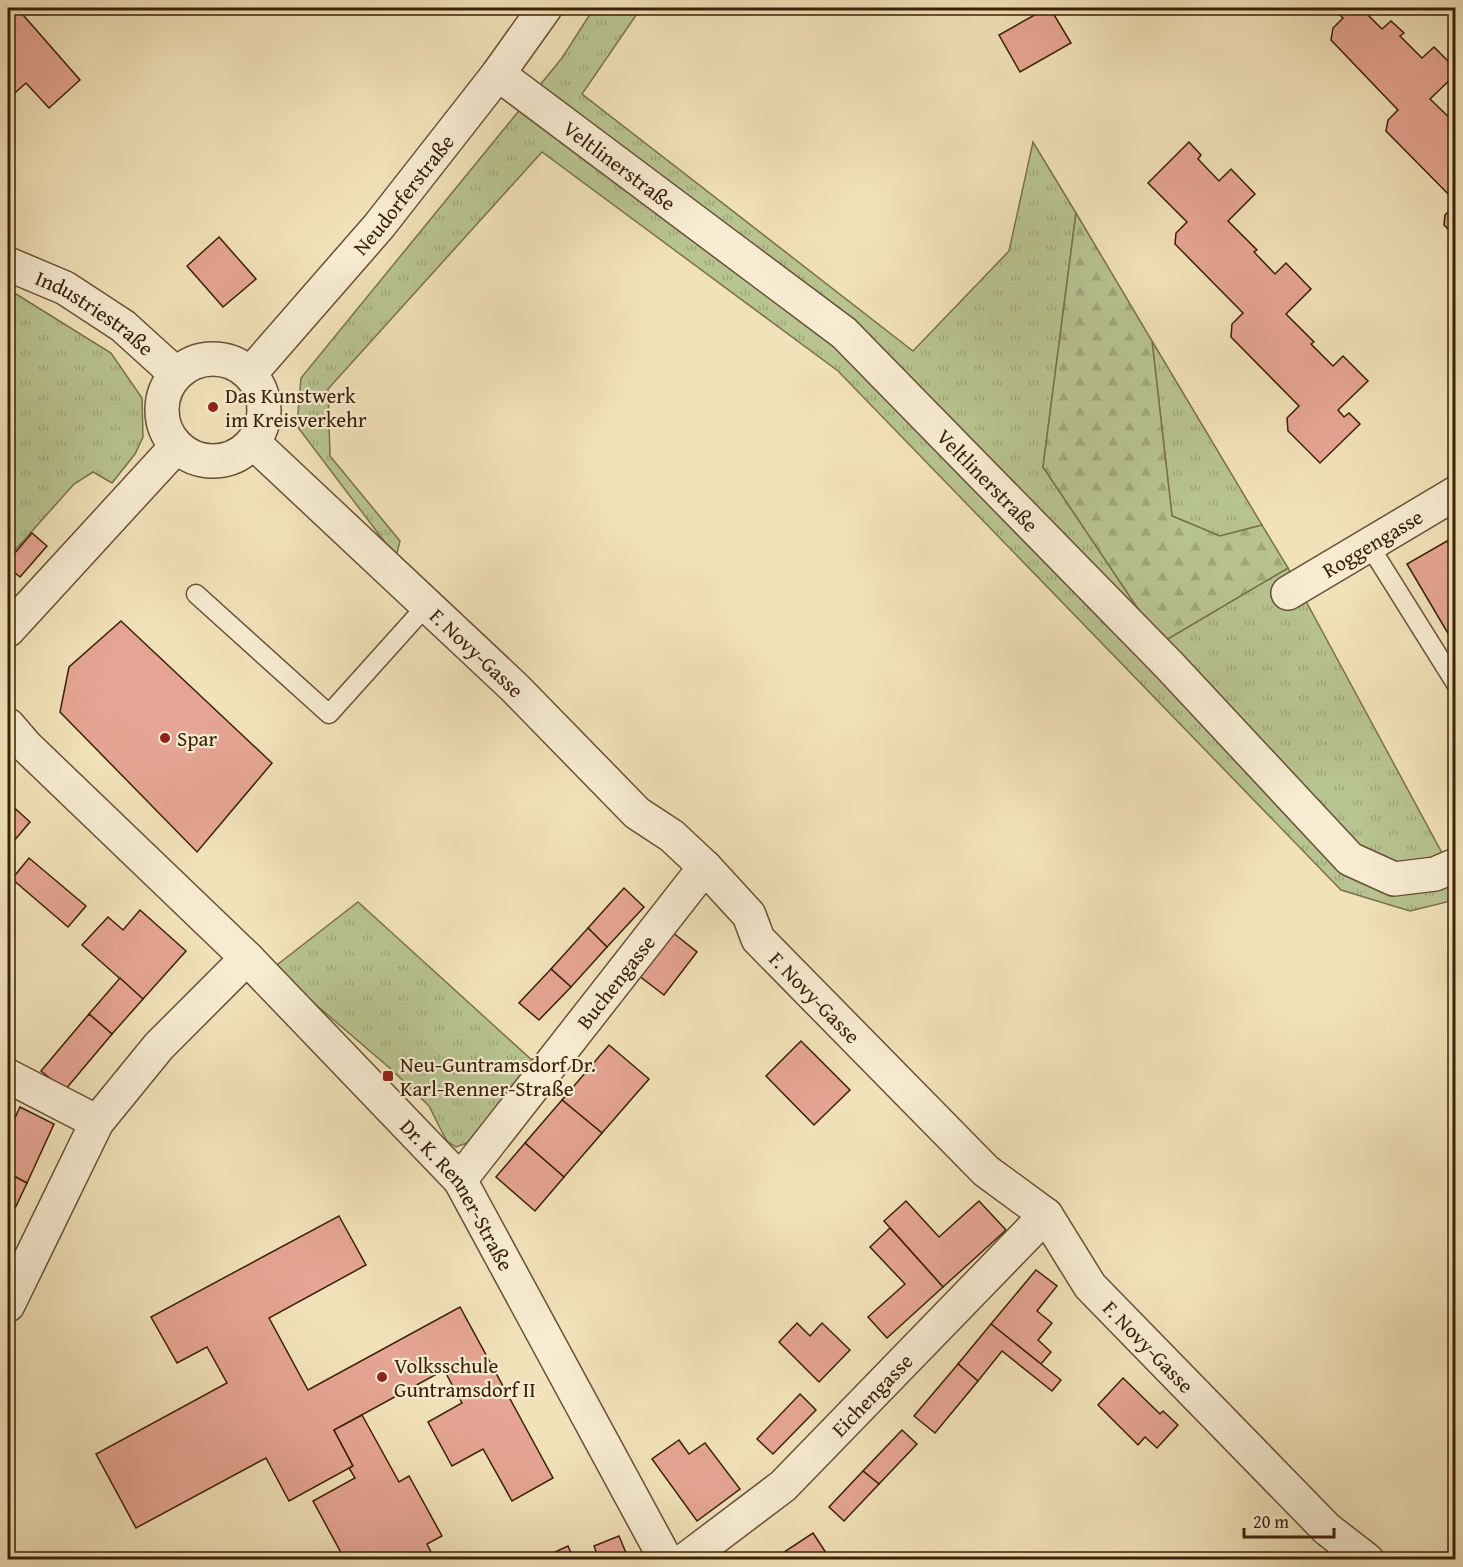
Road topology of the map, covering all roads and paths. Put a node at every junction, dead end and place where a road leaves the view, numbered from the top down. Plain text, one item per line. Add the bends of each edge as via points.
1 (545, 8) edge
2 (498, 74) junction
3 (8, 264) edge
4 (176, 374) junction
5 (250, 374) junction
6 (254, 442) junction
7 (176, 447) junction
8 (1455, 493) edge
9 (1369, 545) junction
10 (1288, 593) dead end
11 (196, 594) dead end
12 (427, 605) junction
13 (8, 630) edge
14 (1455, 684) edge
15 (8, 725) edge
16 (1455, 865) edge
17 (705, 867) junction
18 (247, 958) junction
19 (8, 1076) edge
20 (97, 1122) junction
21 (460, 1180) junction
22 (1046, 1215) junction
23 (8, 1305) edge
24 (666, 1560) edge
25 (685, 1560) edge
26 (1367, 1560) edge

1 - 2 street, Neudorferstraße
2 - 5 street, Neudorferstraße via 379,226
2 - 16 street, Veltlinerstraße via 844,333 1169,665 1350,859 1394,879 1435,874
3 - 4 street, Industriestraße via 65,288 123,326
4 - 5 street via 191,363 213,358 232,362
4 - 7 street via 165,390 161,411 165,430
5 - 6 street via 260,388 264,406 263,424
6 - 7 street via 237,456 215,462 194,459
6 - 12 street, F. Novy-Gasse
7 - 13 street
8 - 9 street, Roggengasse
9 - 10 street, Roggengasse
9 - 14 lane
11 - 12 lane via 328,714
12 - 17 street, F. Novy-Gasse via 637,813 672,836
15 - 18 street, Dr. K. Renner-Straße
17 - 21 street, Buchengasse
17 - 22 street, F. Novy-Gasse via 749,915 758,939 969,1155
18 - 20 street via 159,1046
18 - 21 street, Dr. K. Renner-Straße
19 - 20 street
20 - 23 street
21 - 24 street, Dr. K. Renner-Straße
22 - 25 street, Eichengasse via 783,1486
22 - 26 street, F. Novy-Gasse via 1090,1286 1327,1529

